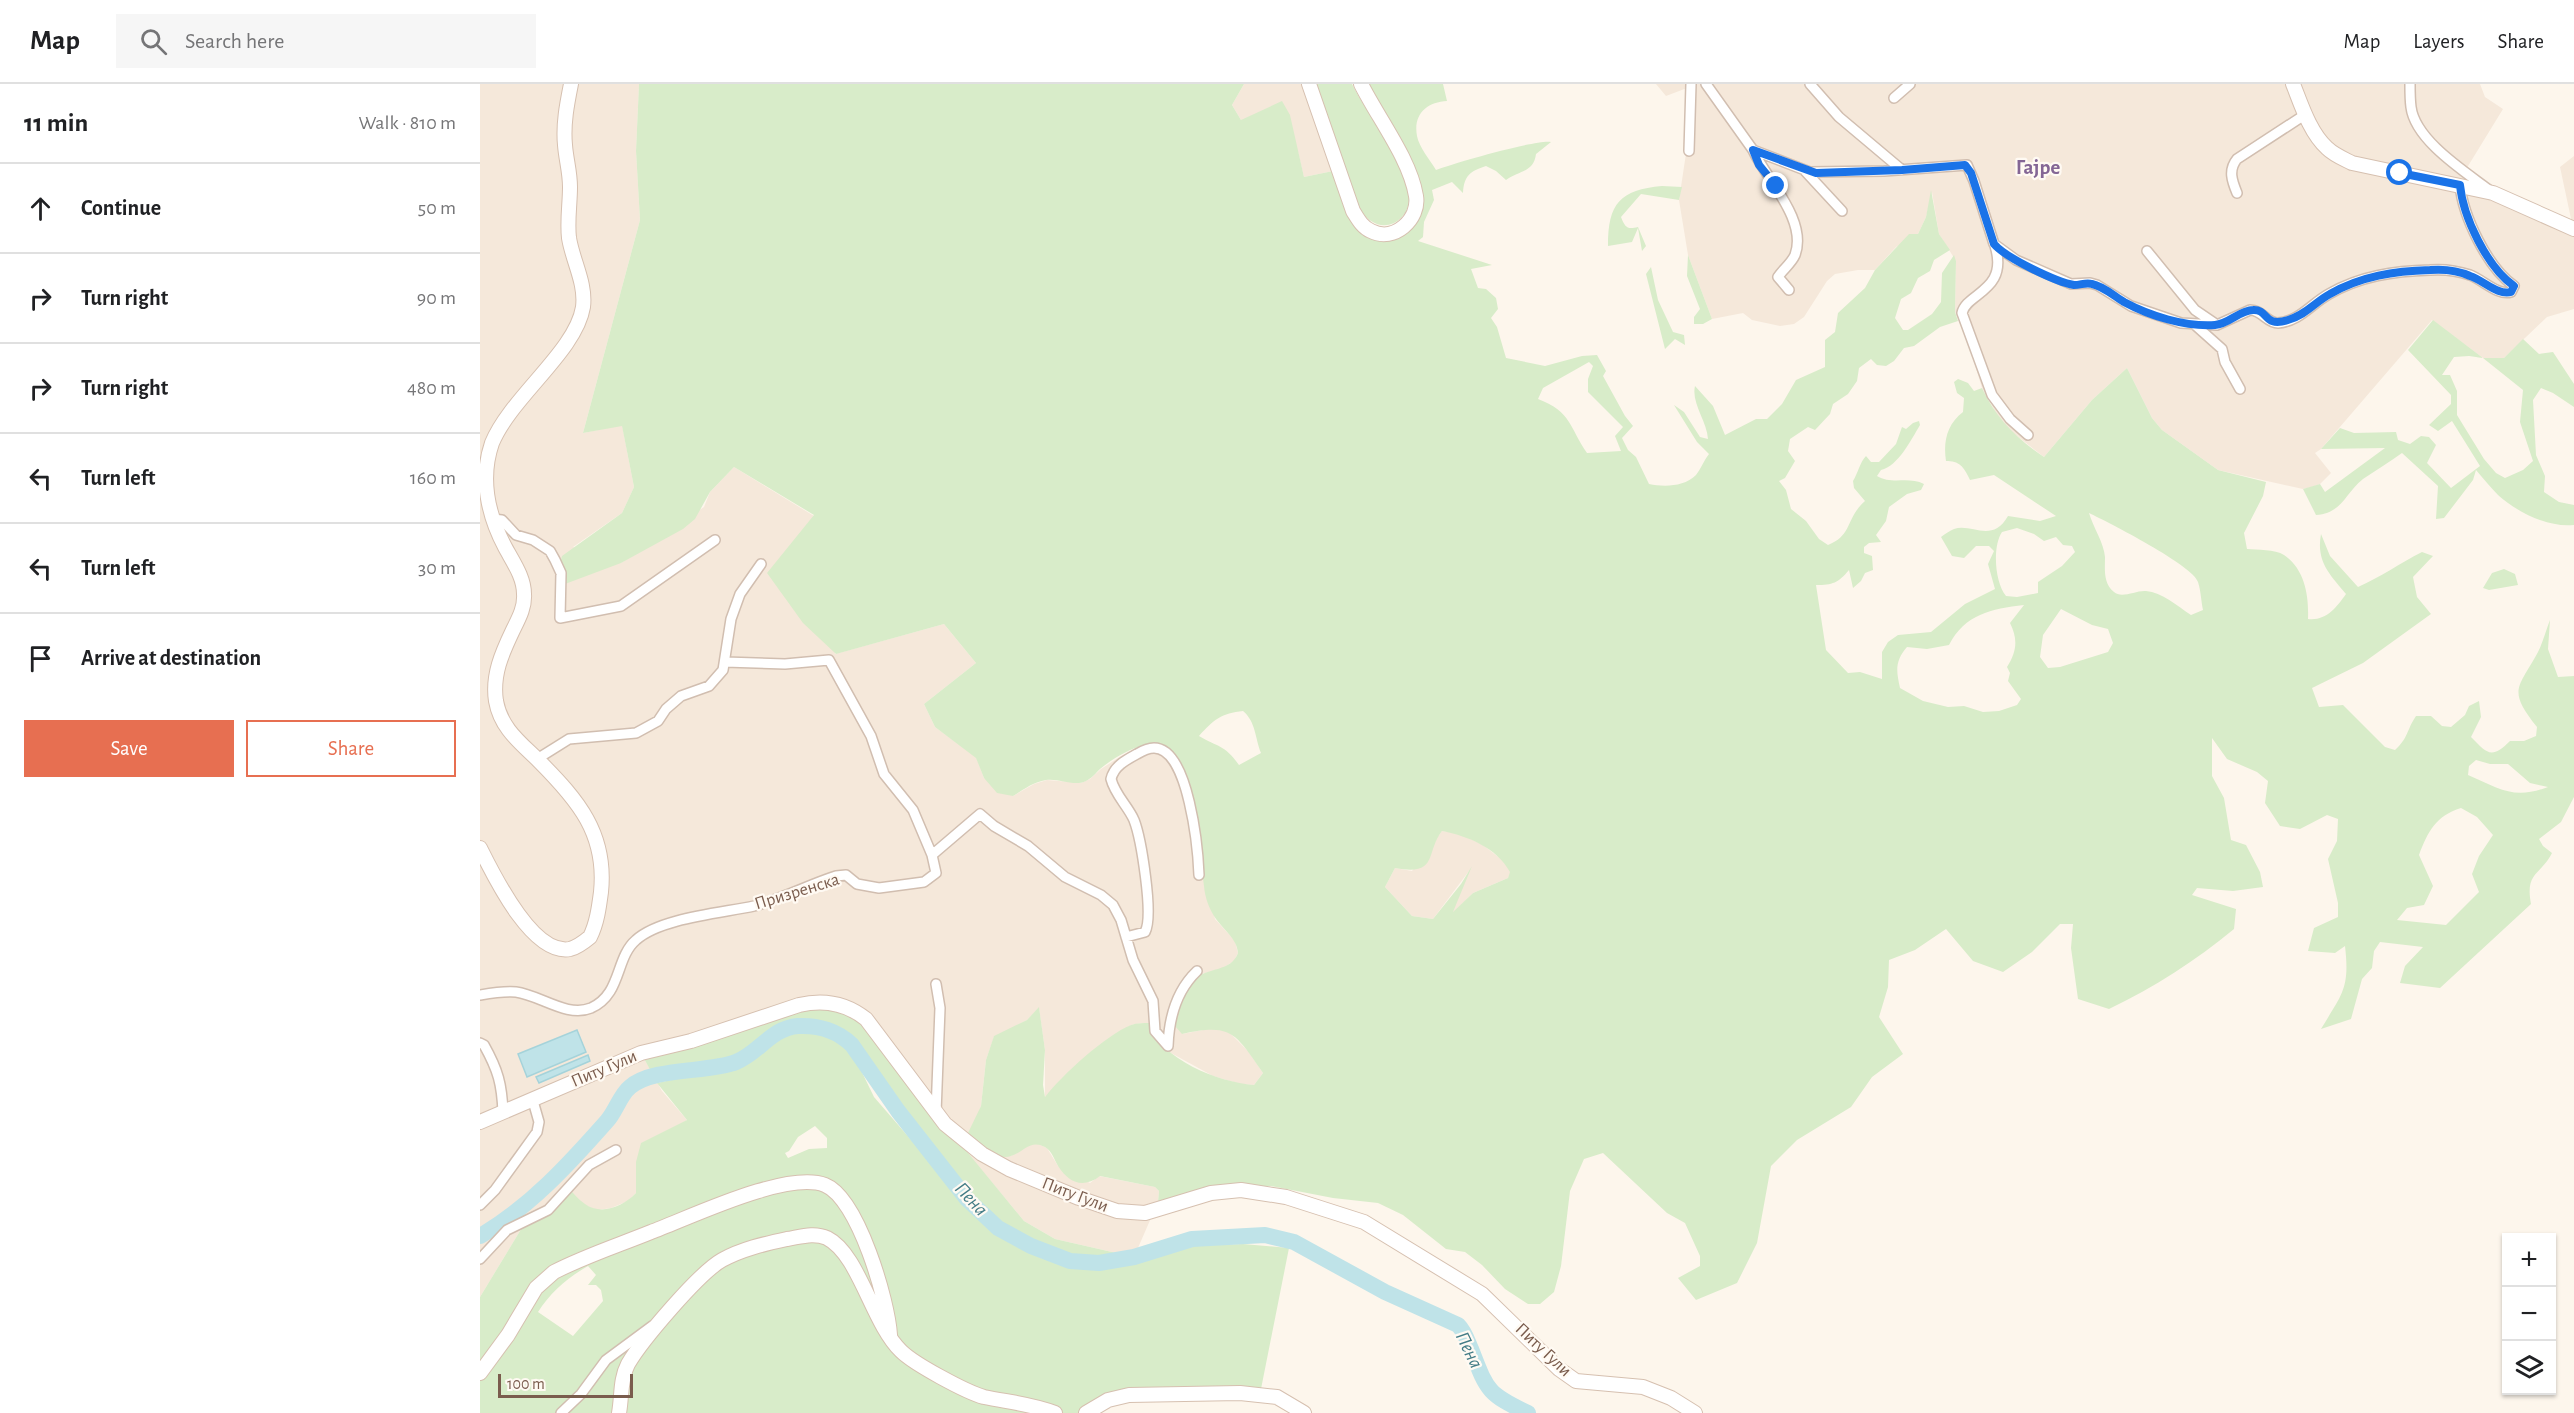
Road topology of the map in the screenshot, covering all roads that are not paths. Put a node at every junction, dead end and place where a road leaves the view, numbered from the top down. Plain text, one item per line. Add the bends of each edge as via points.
1 (571, 84) edge
2 (1309, 84) edge
3 (1360, 84) edge
4 (1691, 84) edge
5 (1706, 84) edge
6 (1810, 84) edge
7 (1910, 84) edge
8 (2293, 84) edge
9 (2410, 84) edge
10 (1894, 98) dead end
11 (2306, 114) junction
12 (1753, 150) junction
13 (1689, 151) dead end
14 (1803, 169) junction
15 (1902, 170) junction
16 (2460, 185) junction
17 (2237, 193) dead end
18 (2493, 193) junction
19 (1842, 211) dead end
20 (2574, 230) edge
21 (1994, 244) junction
22 (2147, 251) dead end
23 (1789, 290) dead end
24 (2194, 324) junction
25 (2217, 325) junction
26 (2240, 389) dead end
27 (2028, 435) dead end
28 (492, 519) junction
29 (715, 540) dead end
30 (761, 564) dead end
31 (725, 662) junction
32 (537, 759) junction
33 (480, 848) edge
34 (932, 855) junction
35 (1199, 876) dead end
36 (1126, 937) junction
37 (1197, 971) dead end
38 (936, 984) dead end
39 (480, 995) edge
40 (480, 1043) edge
41 (533, 1101) junction
42 (503, 1113) junction
43 (936, 1113) junction
44 (480, 1122) edge
45 (616, 1150) dead end
46 (480, 1205) edge
47 (480, 1259) edge
48 (886, 1300) junction
49 (871, 1306) junction
50 (664, 1318) junction
51 (890, 1336) junction
52 (480, 1374) edge
53 (561, 1413) edge
54 (619, 1413) edge
55 (1055, 1413) edge
56 (1086, 1413) edge
57 (1304, 1413) edge
58 (1695, 1413) edge

1 - 28 street via 564,134 570,177 568,231 583,289 583,307 565,344 514,406 492,443 485,477
2 - 3 street via 1353,211 1366,229 1389,233 1412,218 1416,195 1404,163
4 - 13 street
5 - 12 street
6 - 15 street via 1839,117
7 - 10 street
8 - 11 street
9 - 18 street via 2410,108 2425,136
11 - 16 street via 2326,148 2352,163
11 - 17 street via 2237,159 2232,165
12 - 14 street
12 - 23 street via 1779,192 1797,235 1793,259 1778,277
14 - 15 street via 1825,173
14 - 19 street
15 - 21 street via 1966,165
16 - 18 street
16 - 25 street via 2481,243 2500,275 2514,286 2511,292 2501,292 2460,273 2385,273 2345,286 2287,321 2276,323 2257,310 2250,310
18 - 20 street
21 - 24 street via 2052,277 2076,285 2097,285 2131,306
21 - 27 street via 1997,260 1991,284 1962,313 1992,395
22 - 25 street via 2195,310
24 - 25 street
24 - 26 street via 2222,349
28 - 29 street via 502,520 516,535 550,551 561,573 560,618 621,606
28 - 32 street via 525,596 495,674 496,702 506,728
30 - 31 street via 740,594 731,619
31 - 32 street via 709,686 681,696 650,727 636,733 569,739
31 - 34 street via 785,664 829,660 871,736 884,774 913,810
32 - 33 street via 589,819 595,834 602,881 590,937 571,949 561,949 536,934 511,906
34 - 36 street via 980,814 1065,877 1113,905
34 - 39 street, Призренска via 936,873 924,882 879,888 858,884 846,875 836,876 755,906 706,914 649,932 635,940 617,982 593,1007 573,1010 517,993
35 - 36 street via 1197,840 1180,772 1171,757 1160,749 1140,752 1120,765 1112,779 1137,828 1149,915 1145,932
36 - 37 street via 1153,1001 1155,1031 1168,1046 1177,998
38 - 43 street via 940,1008
40 - 42 street via 496,1066 502,1084
41 - 42 street, Питу Гули
41 - 43 street, Питу Гули via 641,1053 691,1041 783,1009 821,1002 849,1008 866,1019
41 - 46 street via 539,1122 537,1132 495,1191
42 - 44 street, Питу Гули
43 - 58 street, Питу Гули via 982,1154 1051,1187 1117,1211 1145,1213 1211,1193 1241,1190 1286,1197 1364,1222 1482,1294 1576,1381 1643,1387
45 - 47 street via 589,1165 548,1210 507,1230
48 - 49 street via 882,1312
48 - 51 street
48 - 52 street via 871,1257 842,1198 819,1183 793,1184 707,1208 554,1272 536,1288
49 - 50 street via 846,1255 827,1239 812,1235 752,1248 721,1261
49 - 51 street
50 - 53 street via 606,1360
50 - 54 street via 628,1364
51 - 55 street via 908,1357 974,1394
56 - 57 street via 1108,1400 1129,1395 1240,1393 1277,1397

